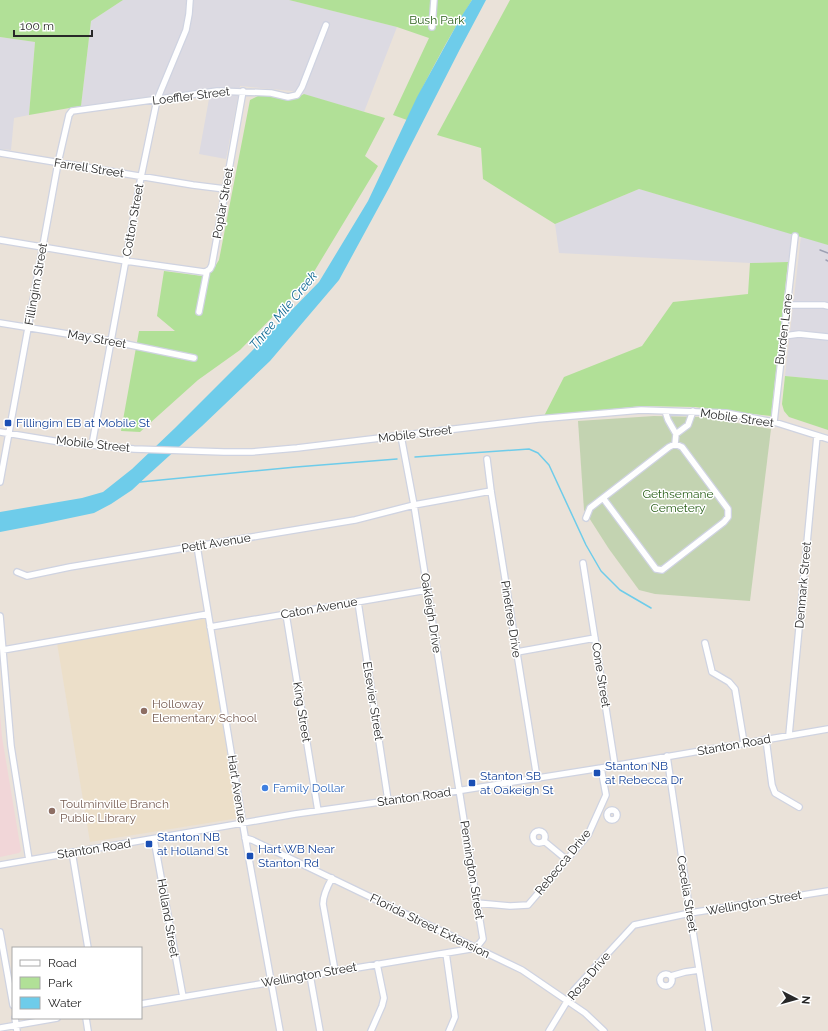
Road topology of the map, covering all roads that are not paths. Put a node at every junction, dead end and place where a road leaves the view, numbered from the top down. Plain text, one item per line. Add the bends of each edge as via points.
1 (190, 0) edge
2 (434, 0) edge
3 (326, 25) dead end
4 (432, 27) dead end
5 (243, 91) junction
6 (158, 100) junction
7 (96, 108) joint
8 (0, 153) edge
9 (58, 163) junction
10 (142, 177) junction
11 (226, 189) junction
12 (795, 236) dead end
13 (0, 240) edge
14 (43, 247) junction
15 (126, 261) junction
16 (207, 271) junction
17 (787, 305) junction
18 (828, 306) edge
19 (199, 312) dead end
20 (0, 323) edge
21 (28, 328) junction
22 (784, 336) junction
23 (828, 337) edge
24 (111, 341) junction
25 (194, 358) dead end
26 (665, 411) junction
27 (693, 412) junction
28 (774, 422) junction
29 (0, 432) edge
30 (9, 434) junction
31 (676, 434) junction
32 (401, 436) junction
33 (817, 436) junction
34 (828, 439) edge
35 (675, 444) junction
36 (92, 445) junction
37 (487, 459) dead end
38 (0, 482) edge
39 (491, 491) junction
40 (603, 498) junction
41 (414, 505) junction
42 (586, 518) dead end
43 (197, 546) junction
44 (583, 563) dead end
45 (17, 572) dead end
46 (427, 590) junction
47 (358, 602) junction
48 (208, 614) junction
49 (286, 614) junction
50 (0, 616) edge
51 (210, 627) junction
52 (595, 638) junction
53 (704, 643) dead end
54 (3, 650) junction
55 (517, 652) junction
56 (828, 729) edge
57 (789, 735) junction
58 (766, 739) junction
59 (744, 743) junction
60 (667, 756) junction
61 (615, 766) junction
62 (602, 768) junction
63 (537, 778) junction
64 (459, 790) junction
65 (606, 795) junction
66 (388, 800) junction
67 (799, 807) dead end
68 (610, 810) dead end
69 (318, 811) junction
70 (242, 824) junction
71 (245, 838) junction
72 (154, 839) junction
73 (544, 841) dead end
74 (72, 852) junction
75 (29, 860) junction
76 (567, 860) junction
77 (0, 864) edge
78 (332, 878) junction
79 (828, 890) edge
80 (477, 903) junction
81 (690, 914) junction
82 (634, 925) joint
83 (0, 932) edge
84 (88, 947) edge
85 (476, 948) junction
86 (446, 953) junction
87 (377, 964) junction
88 (699, 970) junction
89 (335, 971) junction
90 (310, 975) junction
91 (671, 976) dead end
92 (272, 982) junction
93 (182, 997) junction
94 (12, 999) edge
95 (567, 1001) junction
96 (142, 1004) edge
97 (53, 1019) edge
98 (86, 1019) edge
99 (0, 1028) edge
100 (17, 1028) edge
101 (88, 1031) edge
102 (280, 1031) edge
103 (320, 1031) edge
104 (371, 1031) edge
105 (449, 1031) edge
106 (549, 1031) edge
107 (604, 1031) edge
108 (709, 1031) edge

1 - 6 street, Cotton Street via 186,30
2 - 4 street
3 - 5 street, Loeffler Street via 302,87 296,95 288,97
5 - 6 street, Loeffler Street via 216,91
5 - 11 street, Poplar Street
6 - 7 street, Loeffler Street
6 - 10 street, Cotton Street
7 - 9 street, Fillingim Street via 72,111 69,114
8 - 9 street, Farrell Street
9 - 10 street, Farrell Street
9 - 14 street, Fillingim Street
10 - 11 street, Farrell Street
10 - 15 street, Cotton Street
11 - 16 street, Poplar Street via 212,265
12 - 17 street, Burden Lane
13 - 14 street
14 - 15 street
14 - 21 street, Fillingim Street
15 - 16 street
15 - 24 street, Cotton Street
16 - 19 street, Poplar Street
17 - 18 street
17 - 22 street, Burden Lane
20 - 21 street, May Street
21 - 24 street, May Street
21 - 30 street, Fillingim Street
22 - 23 street via 799,334
22 - 28 street, Burden Lane
24 - 25 street, May Street
24 - 36 street, Cotton Street
26 - 27 street, Mobile Street
26 - 31 street
26 - 32 street, Mobile Street via 641,410 552,418
27 - 28 street, Mobile Street via 726,414
27 - 31 street via 688,425
28 - 33 street, Mobile Street
29 - 30 street, Mobile Street
30 - 36 street, Mobile Street
30 - 38 street, Fillingim Street
31 - 35 street
32 - 36 street, Mobile Street via 270,451 193,451
32 - 41 street, Oakleigh Drive
33 - 34 street, Mobile Street
33 - 57 street, Denmark Street
35 - 40 street
35 - 40 street via 682,447 728,509 728,517 662,570 656,569
37 - 39 street, Pinetree Drive
39 - 41 street, Petit Avenue
39 - 55 street, Pinetree Drive
40 - 42 street via 590,508
41 - 43 street, Petit Avenue via 355,520
41 - 46 street, Oakleigh Drive
43 - 45 street, Petit Avenue via 27,576
43 - 48 street, Hart Avenue
44 - 52 street, Cone Street
46 - 47 street, Caton Avenue
46 - 64 street, Oakleigh Drive
47 - 49 street, Caton Avenue
47 - 66 street, Elsevier Street
48 - 51 street, Hart Avenue
48 - 54 street
49 - 51 street, Caton Avenue
49 - 69 street, King Street
50 - 54 street
51 - 70 street, Hart Avenue
52 - 55 street
52 - 61 street, Cone Street
53 - 59 street via 712,672 729,682 735,689
54 - 75 street via 11,746
55 - 63 street, Pinetree Drive
56 - 57 street, Stanton Road
57 - 58 street, Stanton Road
58 - 59 street, Stanton Road
58 - 67 street via 775,793
59 - 60 street, Stanton Road
60 - 61 street, Stanton Road
60 - 81 street, Cecelia Street
61 - 62 street, Stanton Road
62 - 63 street, Stanton Road
62 - 65 street
63 - 64 street, Stanton Road
64 - 66 street, Stanton Road
64 - 80 street, Pennington Street
65 - 68 street
65 - 76 street, Rebecca Drive via 588,835
66 - 69 street, Stanton Road
69 - 70 street, Stanton Road
70 - 71 street, Hart Avenue
70 - 72 street, Stanton Road
71 - 78 street, Florida Street Extension
71 - 92 street, Hart Avenue
72 - 74 street, Stanton Road
72 - 93 street, Holland Street
73 - 76 street
74 - 75 street, Stanton Road
74 - 84 street
75 - 77 street, Stanton Road
76 - 80 street, Rebecca Drive via 528,905
78 - 85 street, Florida Street Extension
78 - 89 street via 323,898
79 - 81 street, Wellington Street
80 - 85 street, Pennington Street via 483,938
81 - 82 street, Wellington Street
81 - 88 street, Cecelia Street
82 - 95 street, Rosa Drive via 574,990
83 - 94 street
85 - 86 street, Wellington Street
85 - 95 street, Florida Street Extension via 522,970
86 - 87 street, Wellington Street
86 - 105 street via 455,1017
87 - 89 street, Wellington Street
87 - 104 street via 384,998
88 - 91 street
88 - 108 street, Cecelia Street
89 - 90 street, Wellington Street
90 - 92 street, Wellington Street
90 - 103 street
92 - 93 street, Wellington Street
92 - 102 street, Hart Avenue
93 - 96 street, Wellington Street
95 - 106 street, Rosa Drive
95 - 107 street, Florida Street Extension
97 - 100 street
98 - 101 street
99 - 100 street

